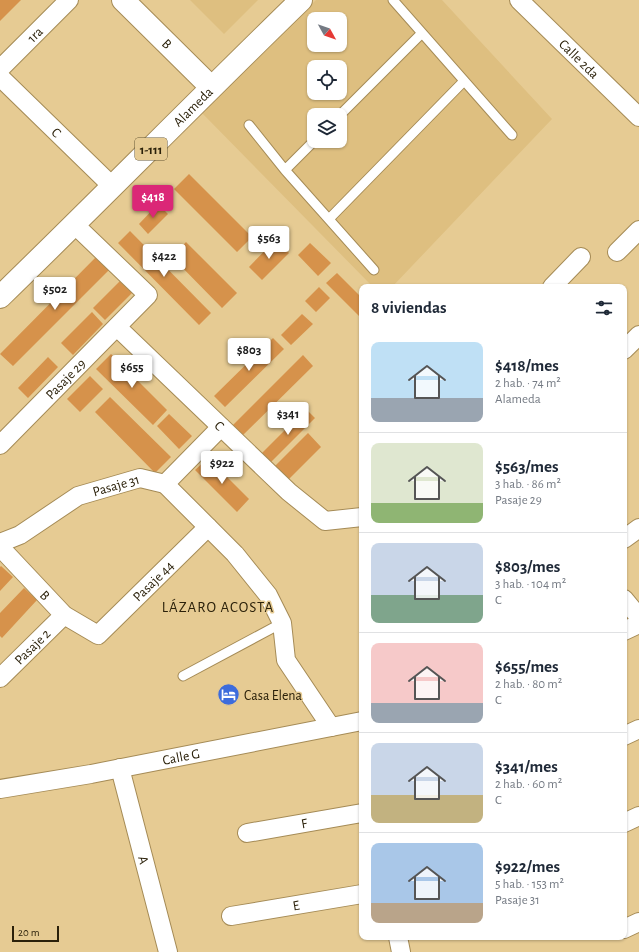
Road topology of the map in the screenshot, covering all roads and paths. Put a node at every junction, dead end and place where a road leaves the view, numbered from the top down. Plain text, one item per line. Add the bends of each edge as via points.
1 (69, 0) edge
2 (123, 0) edge
3 (301, 0) edge
4 (393, 0) edge
5 (519, 0) edge
6 (422, 33) junction
7 (0, 69) edge
8 (0, 77) edge
9 (464, 81) junction
10 (211, 87) junction
11 (347, 108) edge
12 (639, 117) edge
13 (249, 125) dead end
14 (512, 135) dead end
15 (307, 148) edge
16 (285, 170) junction
17 (113, 187) junction
18 (329, 219) junction
19 (75, 225) junction
20 (637, 236) edge
21 (617, 252) dead end
22 (581, 257) dead end
23 (374, 270) dead end
24 (555, 284) edge
25 (0, 297) edge
26 (117, 327) junction
27 (221, 427) junction
28 (0, 446) edge
29 (165, 484) junction
30 (359, 517) edge
31 (208, 528) junction
32 (639, 528) edge
33 (627, 537) edge
34 (0, 543) edge
35 (0, 547) edge
36 (627, 603) edge
37 (64, 615) junction
38 (639, 617) edge
39 (282, 623) junction
40 (639, 624) edge
41 (627, 630) edge
42 (98, 635) joint
43 (183, 676) dead end
44 (0, 678) edge
45 (359, 724) edge
46 (331, 727) junction
47 (639, 729) edge
48 (627, 735) edge
49 (120, 768) junction
50 (0, 790) edge
51 (359, 814) edge
52 (639, 816) edge
53 (627, 822) edge
54 (247, 833) dead end
55 (359, 895) edge
56 (231, 916) dead end
57 (639, 922) edge
58 (627, 928) edge
59 (399, 940) edge
60 (168, 952) edge
61 (401, 952) edge

1 - 7 street, 1ra
2 - 10 main road, B
3 - 10 main road, Alameda / 1-111
4 - 6 lane
5 - 12 street, Calle 2da
6 - 9 lane
6 - 11 lane
8 - 17 street, C
9 - 14 lane
9 - 18 lane
10 - 17 main road, Alameda / 1-111
13 - 16 lane
15 - 16 lane
16 - 18 lane
17 - 19 main road, Alameda / 1-111
18 - 23 lane
19 - 25 main road, Alameda / 1-111
19 - 26 street, Pasaje 29 via 148,295
20 - 21 street
22 - 24 street
26 - 27 street, C
26 - 28 street, Pasaje 29
27 - 29 street
27 - 30 street, C via 289,492 325,521
29 - 31 street
29 - 34 street, Pasaje 31 via 140,478 78,496 20,535
31 - 39 street via 235,554 268,595
31 - 42 street, Pasaje 44
32 - 33 street
35 - 37 street, B
36 - 38 street
37 - 42 street, B
37 - 44 street, Pasaje 2
39 - 43 lane
39 - 46 street via 286,660
40 - 41 street
45 - 46 street, Calle G
46 - 49 street, Calle G
47 - 48 street
49 - 50 street, Calle G
49 - 60 street, A
51 - 54 street, F
52 - 53 street
55 - 56 street, E
57 - 58 street
59 - 61 street

